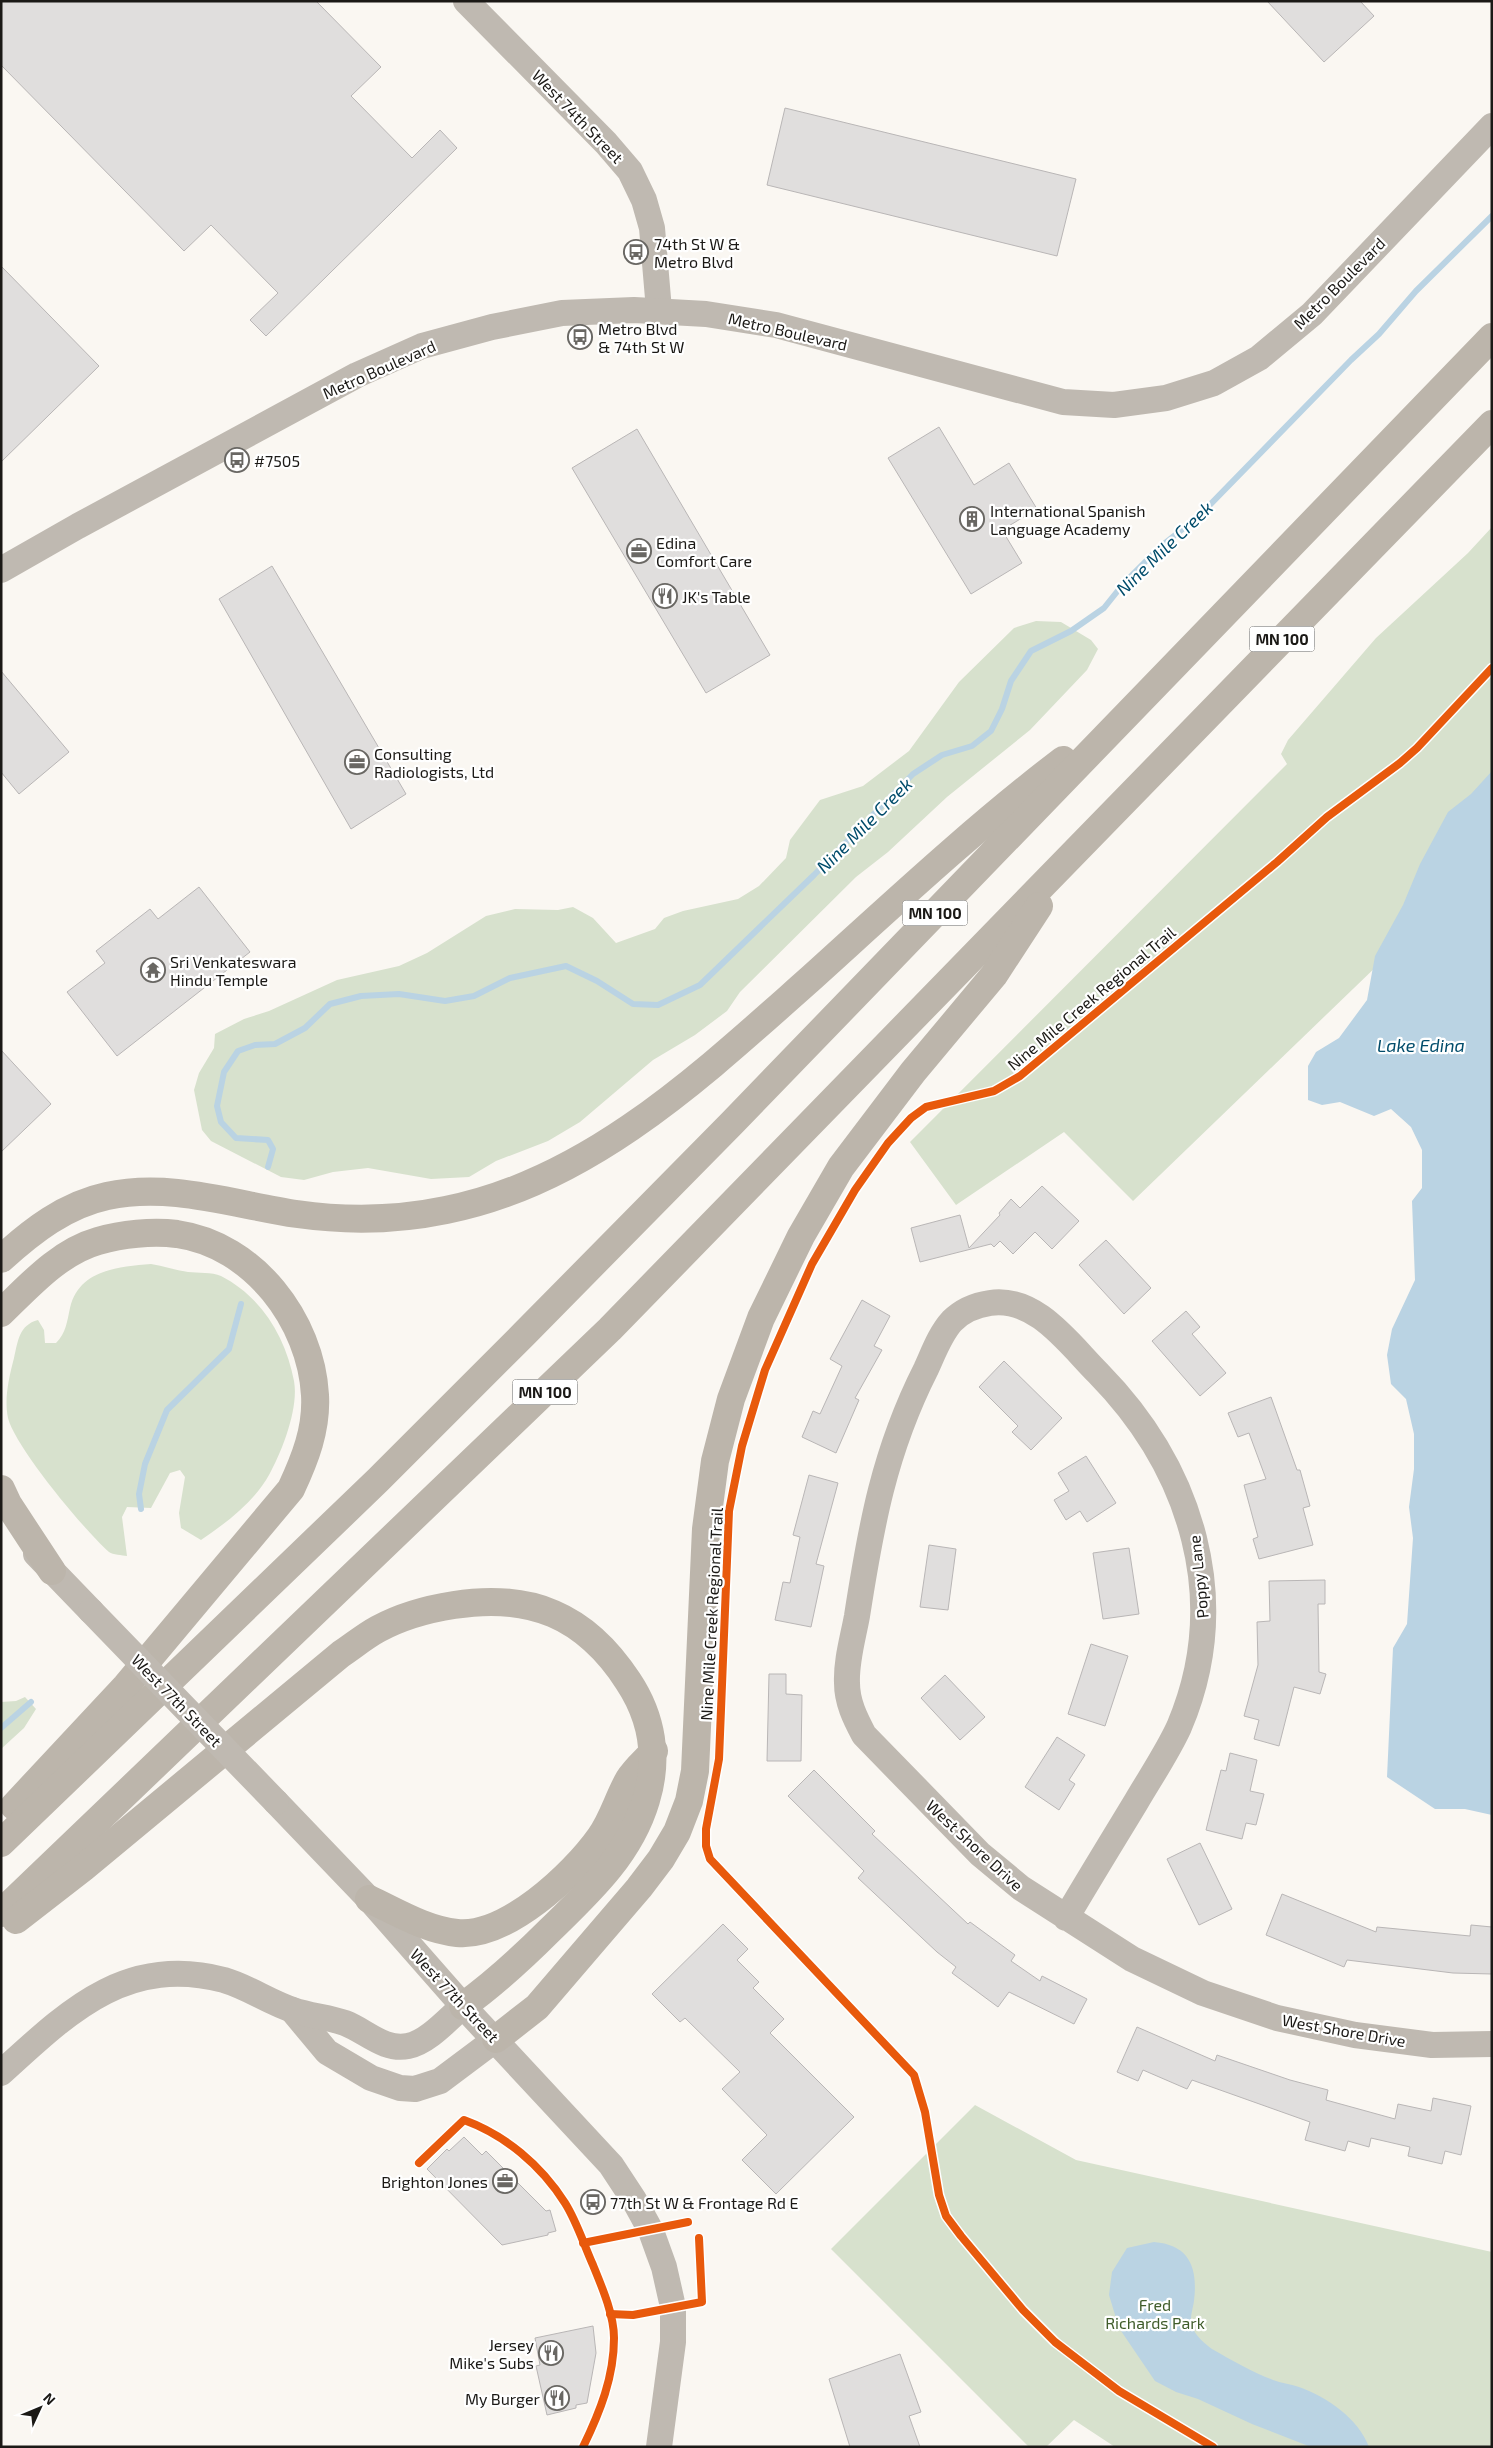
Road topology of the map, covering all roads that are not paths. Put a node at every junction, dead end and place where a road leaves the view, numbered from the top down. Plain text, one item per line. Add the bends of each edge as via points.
1 (466, 1) edge
2 (1492, 126) edge
3 (658, 310) junction
4 (1492, 337) edge
5 (1492, 424) edge
6 (1, 570) edge
7 (1137, 703) junction
8 (1073, 855) junction
9 (1, 1259) edge
10 (4, 1314) edge
11 (940, 1341) joint
12 (1, 1489) edge
13 (1, 1518) edge
14 (52, 1571) junction
15 (654, 1751) junction
16 (1, 1820) edge
17 (1, 1843) edge
18 (369, 1899) junction
19 (1, 1913) edge
20 (1066, 1918) junction
21 (1, 1932) edge
22 (463, 2006) junction
23 (292, 2010) junction
24 (496, 2040) junction
25 (1492, 2044) edge
26 (1, 2073) edge
27 (659, 2447) edge

1 - 3 street, West 74th Street via 606,142 630,171 644,200 652,228
2 - 3 street, Metro Boulevard via 1312,314 1259,358 1214,383 1166,398 1114,406 1063,402 776,325
3 - 6 street, Metro Boulevard via 562,314 492,327 422,346 357,375
4 - 7 highway, MN 100
5 - 8 highway, MN 100
7 - 9 highway via 1008,802 739,1042 602,1146 548,1176 494,1199 444,1211 390,1217 338,1218 296,1214 188,1194 146,1192 107,1196 49,1220
7 - 17 highway, MN 100 via 531,1327 378,1480
8 - 19 highway, MN 100 via 610,1329
8 - 24 highway via 994,975 841,1167 801,1236 760,1318 731,1399 715,1461 706,1529 695,1761 688,1801 677,1832 639,1888 537,2007
10 - 16 highway via 38,1277 68,1254 96,1241 128,1235 178,1234 229,1254 254,1271 287,1308 312,1367 315,1396 307,1455 291,1489 126,1686
11 - 20 street, West Shore Drive via 909,1402 886,1467 870,1535 850,1656 847,1683 851,1710 864,1735 974,1847 1021,1888
11 - 20 street, Poppy Lane via 951,1322 962,1313 988,1303 1008,1301 1028,1308 1045,1320 1146,1428 1171,1472 1191,1521 1200,1573 1203,1625 1195,1678 1178,1728
12 - 14 highway
13 - 14 street, West 77th Street
14 - 18 street, West 77th Street, bridge
15 - 18 highway via 629,1779 618,1807 600,1837 577,1864 508,1922 480,1932 457,1933 428,1927
15 - 21 highway via 650,1728 637,1693 608,1654 582,1629 552,1612 518,1602 472,1602 425,1610 378,1629 341,1654
15 - 22 highway via 646,1800 634,1831 616,1861 594,1887 499,1980
18 - 22 street, West 77th Street
20 - 25 street, West Shore Drive via 1132,1959 1203,1993 1278,2018 1365,2036 1432,2044
22 - 23 street via 418,2042 408,2046 371,2038 346,2023
22 - 24 street, West 77th Street
23 - 24 street via 327,2052 371,2078 400,2088 415,2089 440,2081
23 - 26 street via 252,1990 204,1977 162,1974 100,1992 70,2012
24 - 27 street, West 77th Street via 611,2165 651,2231 673,2307 673,2342

